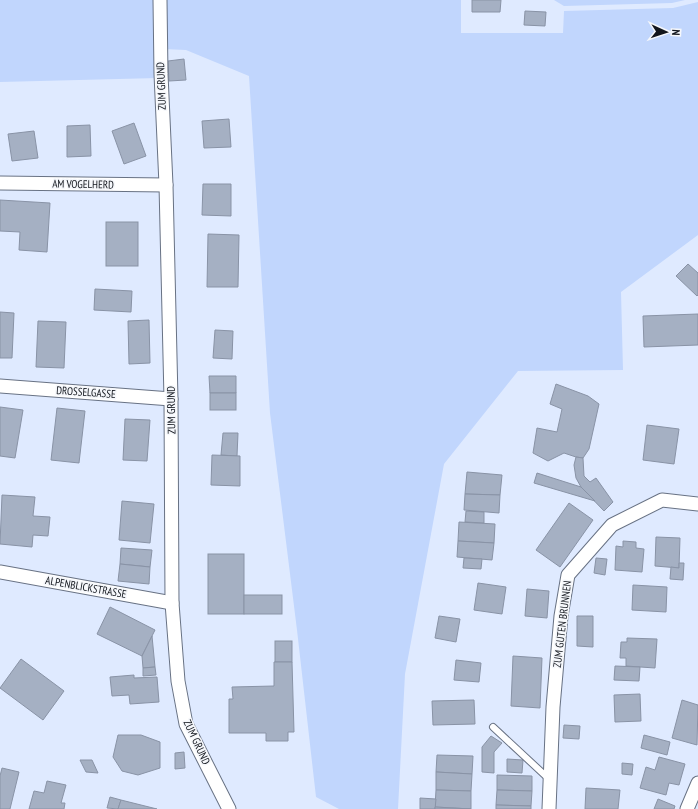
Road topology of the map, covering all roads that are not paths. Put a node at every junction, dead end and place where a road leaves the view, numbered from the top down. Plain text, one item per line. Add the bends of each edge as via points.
1 (160, 0) edge
2 (0, 183) edge
3 (166, 185) junction
4 (0, 386) edge
5 (171, 399) junction
6 (698, 504) edge
7 (0, 572) edge
8 (172, 603) junction
9 (493, 727) dead end
10 (550, 780) junction
11 (698, 783) edge
12 (229, 809) edge
13 (549, 809) edge
14 (687, 809) edge

1 - 3 street, ZUM GRUND
2 - 3 street, AM VOGELHERD
3 - 5 street, ZUM GRUND
4 - 5 street, DROSSELGASSE
5 - 8 street, ZUM GRUND
6 - 10 street, ZUM GUTEN BRUNNEN via 662,500 612,525 568,574 561,616 553,707
7 - 8 street, ALPENBLICKSTRASSE
8 - 12 street, ZUM GRUND via 178,681 186,724
9 - 10 lane
10 - 13 street, ZUM GUTEN BRUNNEN
11 - 14 street

